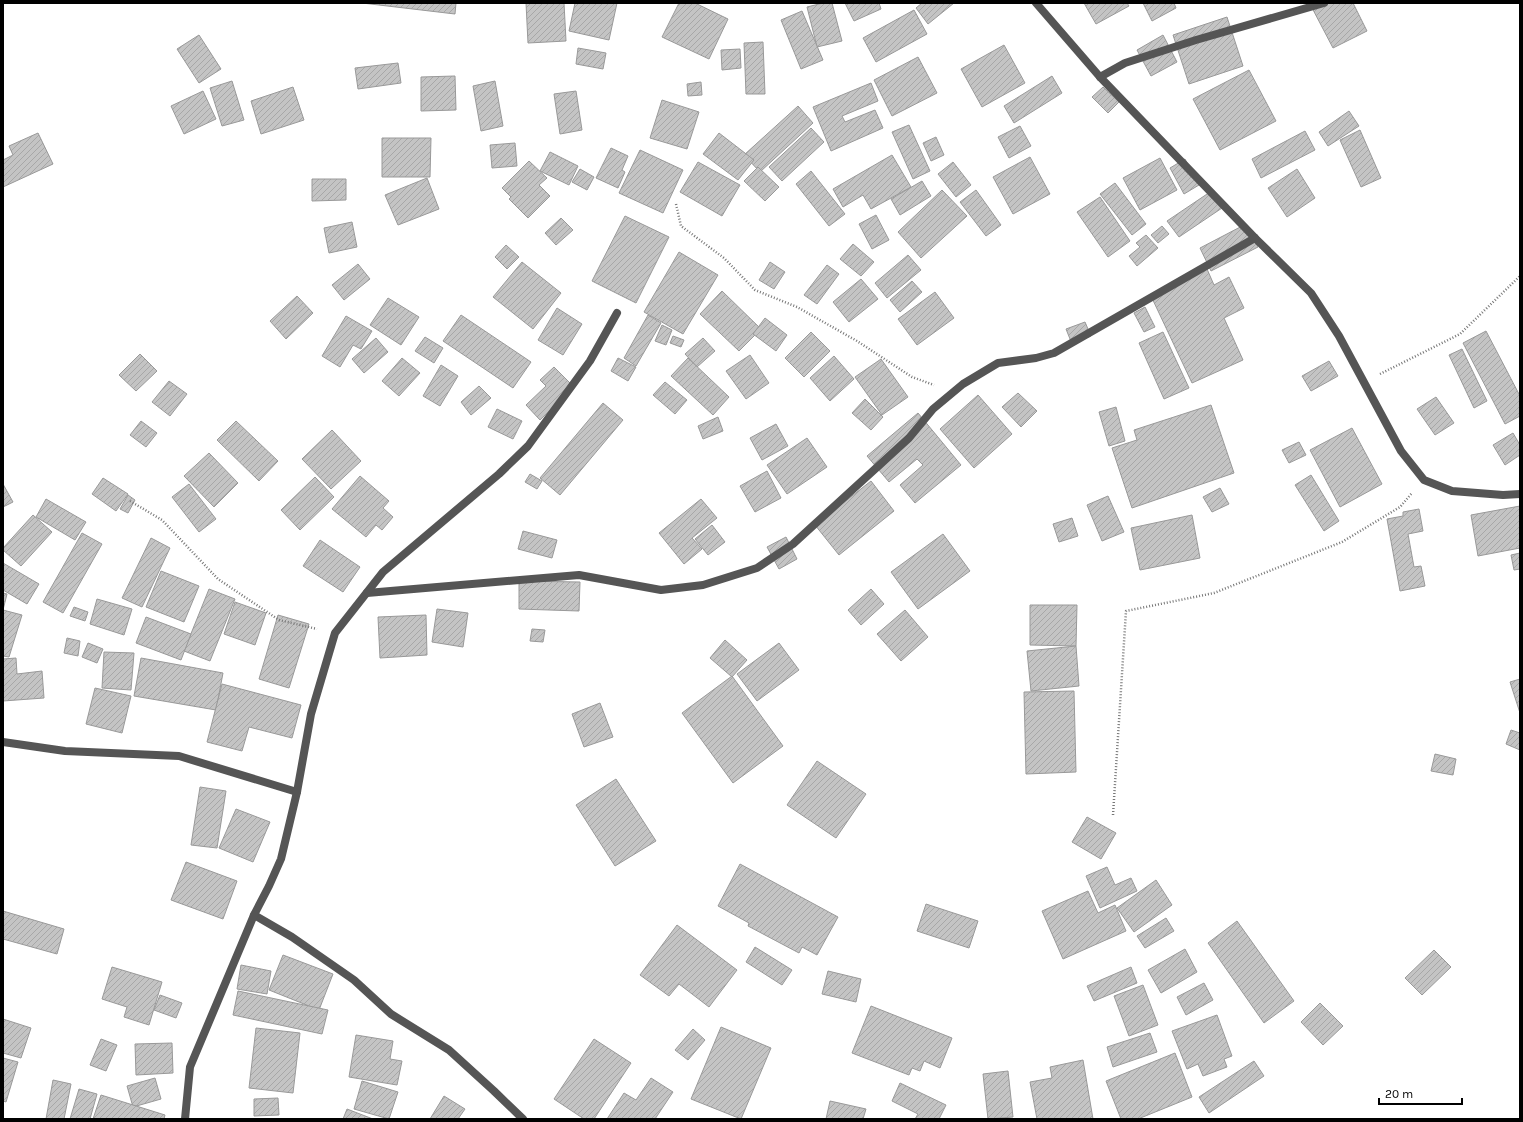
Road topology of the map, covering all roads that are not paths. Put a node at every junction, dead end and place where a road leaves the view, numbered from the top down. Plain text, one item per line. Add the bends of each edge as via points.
1 (1036, 3) edge
2 (1324, 3) edge
3 (1100, 77) junction
4 (1255, 238) junction
5 (617, 313) dead end
6 (1520, 494) edge
7 (367, 593) junction
8 (3, 742) edge
9 (297, 792) junction
10 (254, 915) junction
11 (185, 1119) edge
12 (522, 1119) edge

1 - 3 street
2 - 3 street via 1125,63
3 - 4 street
4 - 6 street via 1311,293 1339,336 1401,451 1424,480 1452,491
4 - 7 street via 1054,353 998,363 963,384 933,409 909,438 793,544 757,568 703,585 661,590 579,575
5 - 7 street via 590,361 528,446 500,474 383,572
7 - 9 street via 335,633 311,714
8 - 9 street via 65,751 179,756
9 - 10 street via 281,859
10 - 11 street via 190,1067
10 - 12 street via 292,937 354,980 391,1014 449,1050

